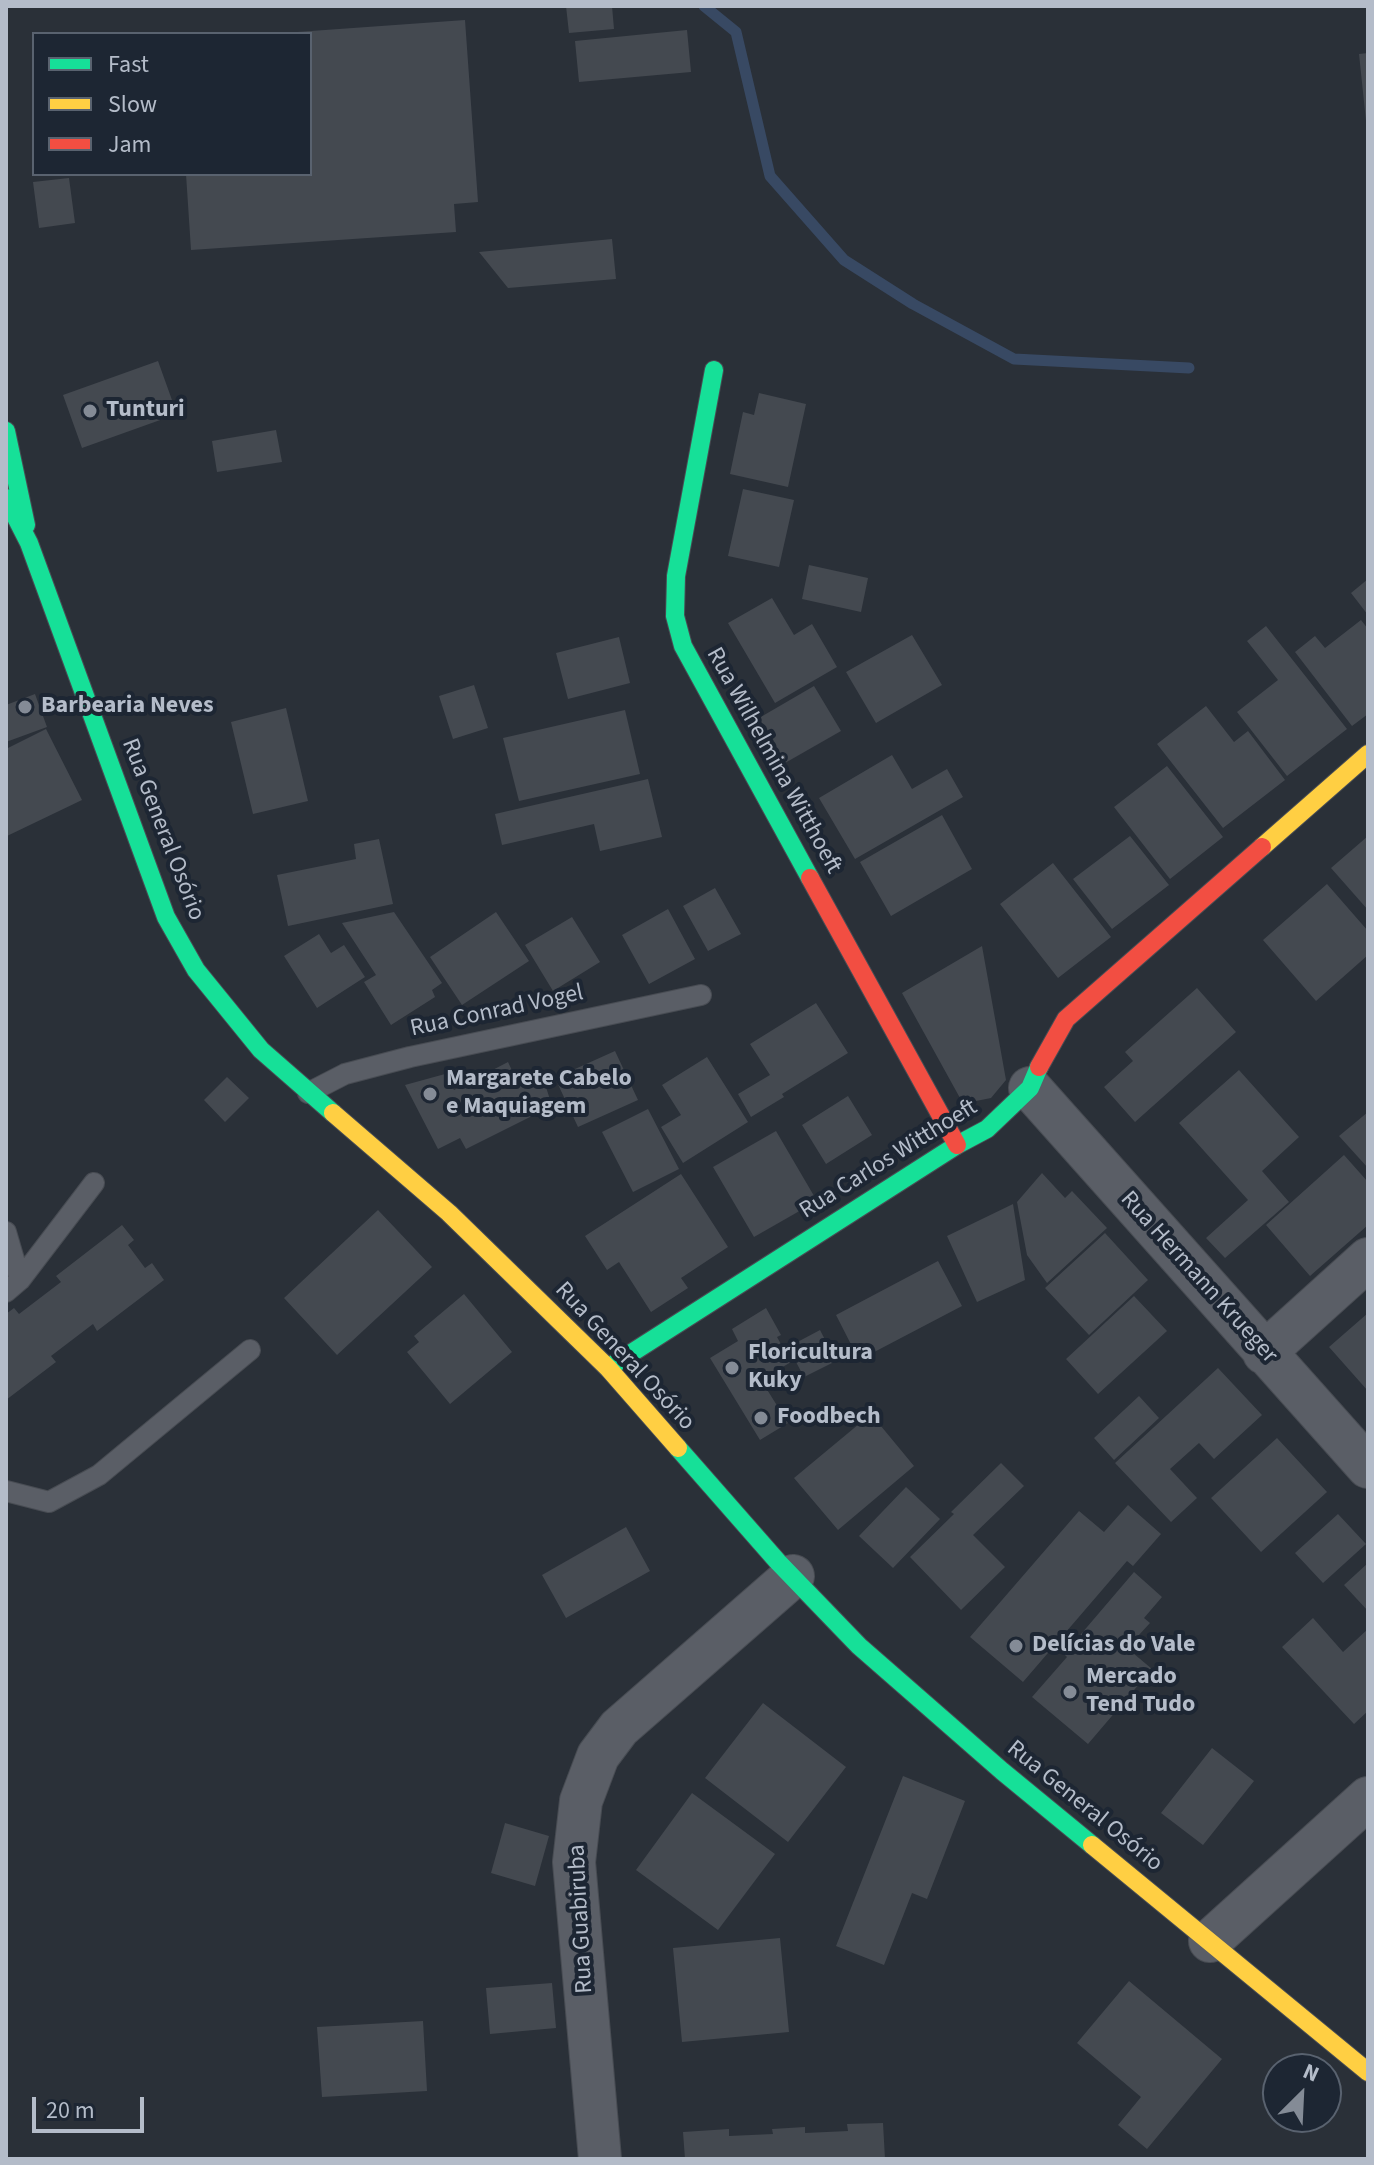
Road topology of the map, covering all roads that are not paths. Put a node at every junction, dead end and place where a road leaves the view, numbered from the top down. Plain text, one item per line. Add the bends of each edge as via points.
1 (714, 370) dead end
2 (6, 431) edge
3 (6, 498) edge
4 (29, 543) junction
5 (1368, 754) edge
6 (701, 995) dead end
7 (1030, 1088) junction
8 (308, 1093) junction
9 (957, 1145) junction
10 (94, 1183) dead end
11 (6, 1232) edge
12 (1368, 1259) edge
13 (13, 1286) edge
14 (250, 1350) dead end
15 (1264, 1353) junction
16 (608, 1368) junction
17 (1368, 1467) edge
18 (6, 1491) edge
19 (793, 1576) junction
20 (1368, 1798) edge
21 (1210, 1941) junction
22 (1368, 2072) edge
23 (600, 2159) edge

1 - 9 main road, Rua Wilhelmina Witthoeft via 676,576 675,616 683,646
2 - 4 main road, Rua General Osório
3 - 4 main road, Rua General Osório
4 - 8 main road, Rua General Osório via 166,917 196,970 261,1050
5 - 7 main road, Rua Carlos Witthoeft via 1066,1019
6 - 8 lane, Rua Conrad Vogel via 410,1057 345,1074
7 - 9 main road, Rua Carlos Witthoeft via 987,1129
7 - 15 street, Rua Hermann Krueger
8 - 16 main road, Rua General Osório via 449,1213
9 - 16 main road, Rua Carlos Witthoeft
10 - 13 lane
11 - 13 lane
12 - 15 street
14 - 18 lane via 99,1475 49,1502
15 - 17 street, Rua Hermann Krueger
16 - 19 main road, Rua General Osório
19 - 21 main road, Rua General Osório via 859,1646
19 - 23 street, Rua Guabiruba via 619,1728 598,1756 581,1801 574,1862
20 - 21 street
21 - 22 main road, Rua General Osório

